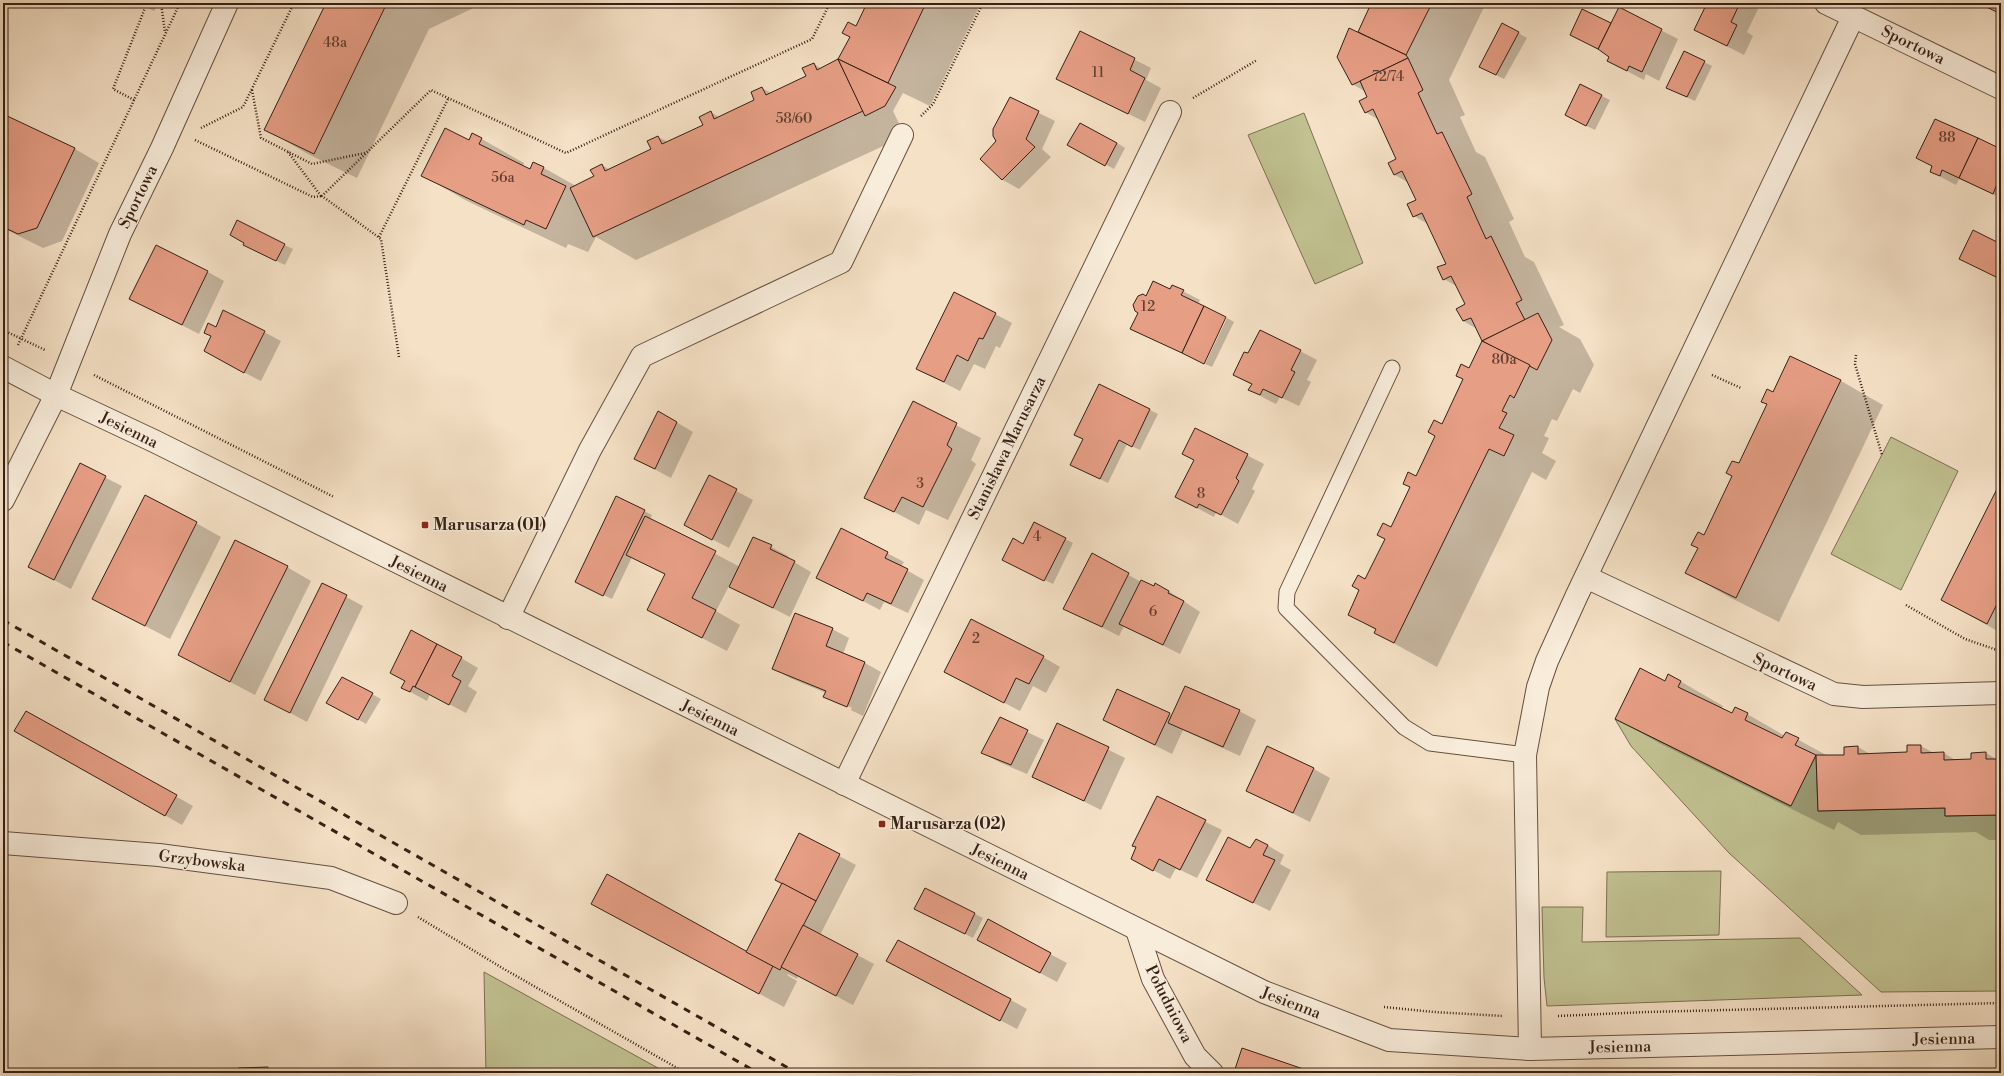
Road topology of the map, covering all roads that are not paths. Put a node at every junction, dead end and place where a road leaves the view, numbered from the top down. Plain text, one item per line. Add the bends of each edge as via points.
1 (227, 3) edge
2 (1826, 3) edge
3 (1853, 16) junction
4 (2001, 88) edge
5 (1170, 112) road end
6 (902, 135) road end
7 (5, 368) edge
8 (1392, 368) dead end
9 (56, 395) junction
10 (3, 500) edge
11 (1586, 577) junction
12 (508, 618) junction
13 (2000, 694) edge
14 (1525, 755) junction
15 (844, 784) junction
16 (3, 843) edge
17 (396, 903) road end
18 (1137, 930) junction
19 (2001, 1037) edge
20 (1530, 1049) junction
21 (1212, 1073) edge

1 - 9 street, Sportowa via 120,234
2 - 3 street, Sportowa
3 - 4 street, Sportowa
3 - 11 street
5 - 15 street, Stanisława Marusarza
6 - 12 street via 841,262 642,356 590,450
7 - 9 street, Jesienna
8 - 14 lane via 1287,592 1286,608 1404,727 1430,743
9 - 10 street
9 - 12 street, Jesienna via 154,441
11 - 13 street, Sportowa via 1834,694 1863,697
11 - 14 street via 1547,661 1538,687
12 - 15 street, Jesienna
14 - 20 street
15 - 18 street, Jesienna
16 - 17 street, Grzybowska via 159,855 331,878
18 - 20 street, Jesienna via 1264,992 1390,1040
18 - 21 street, Południowa via 1152,979 1195,1056
19 - 20 street, Jesienna

